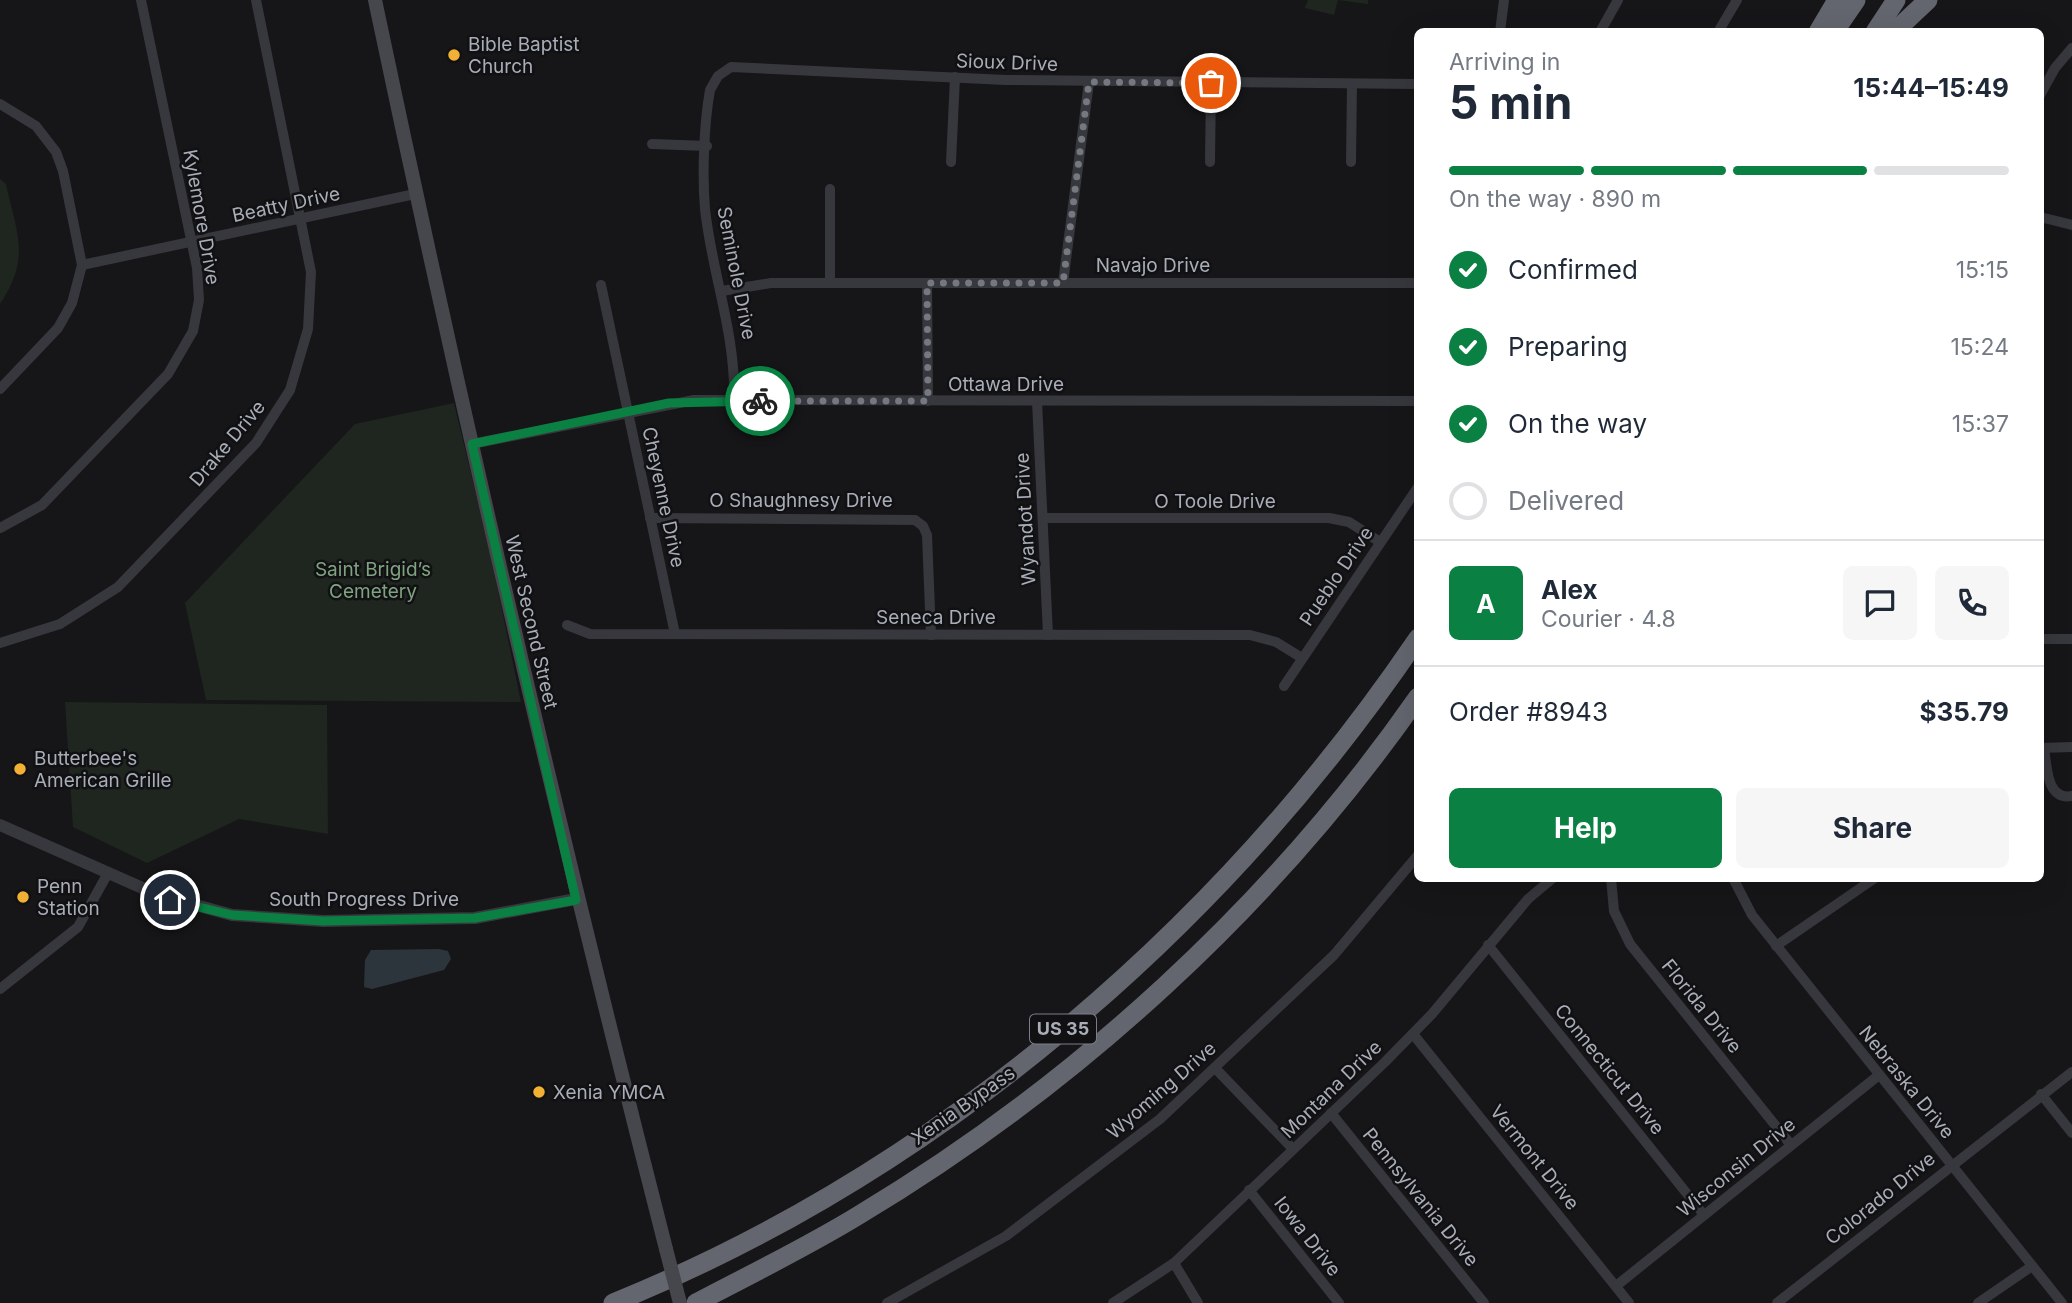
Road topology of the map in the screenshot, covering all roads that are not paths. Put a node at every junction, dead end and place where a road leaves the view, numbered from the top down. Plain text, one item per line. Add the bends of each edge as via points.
1 (141, 0) edge
2 (257, 0) edge
3 (375, 0) edge
4 (1504, 0) edge
5 (1618, 0) edge
6 (1737, 0) edge
7 (1837, 0) edge
8 (1856, 0) edge
9 (1896, 0) edge
10 (1928, 0) edge
11 (1500, 28) edge
12 (1602, 28) edge
13 (1720, 28) edge
14 (1820, 28) edge
15 (1837, 28) edge
16 (1878, 28) edge
17 (1898, 28) edge
18 (2072, 48) edge
19 (723, 72) joint
20 (955, 78) junction
21 (1089, 82) junction
22 (1211, 83) junction
23 (1352, 84) junction
24 (1414, 85) edge
25 (2044, 88) edge
26 (0, 104) edge
27 (652, 145) dead end
28 (707, 146) junction
29 (951, 162) dead end
30 (1210, 162) dead end
31 (1351, 162) dead end
32 (830, 189) dead end
33 (415, 194) junction
34 (302, 218) junction
35 (2044, 218) edge
36 (2072, 225) edge
37 (193, 242) junction
38 (82, 265) junction
39 (830, 283) junction
40 (927, 283) junction
41 (1063, 283) junction
42 (1414, 283) edge
43 (601, 285) dead end
44 (722, 291) junction
45 (0, 389) edge
46 (734, 400) junction
47 (928, 401) junction
48 (1037, 401) junction
49 (1414, 401) edge
50 (628, 412) junction
51 (472, 444) junction
52 (1414, 493) edge
53 (650, 518) junction
54 (1043, 518) junction
55 (0, 528) edge
56 (1380, 542) junction
57 (567, 625) dead end
58 (675, 634) junction
59 (931, 635) junction
60 (1048, 635) junction
61 (2044, 639) edge
62 (2072, 639) edge
63 (0, 643) edge
64 (1414, 643) edge
65 (1302, 658) junction
66 (1284, 685) dead end
67 (1414, 702) edge
68 (2072, 747) edge
69 (2044, 748) edge
70 (2044, 758) edge
71 (2072, 796) edge
72 (0, 825) edge
73 (1414, 860) edge
74 (108, 873) junction
75 (1548, 882) edge
76 (1611, 882) edge
77 (1736, 882) edge
78 (1869, 882) edge
79 (576, 900) junction
80 (1488, 946) junction
81 (1776, 946) junction
82 (0, 989) edge
83 (1413, 1034) junction
84 (1215, 1068) junction
85 (2072, 1072) edge
86 (1879, 1075) junction
87 (2041, 1094) junction
88 (1331, 1113) junction
89 (2072, 1133) edge
90 (1791, 1145) junction
91 (1293, 1149) junction
92 (1950, 1164) junction
93 (1249, 1190) junction
94 (1704, 1215) junction
95 (1174, 1263) junction
96 (2032, 1266) junction
97 (1616, 1286) junction
98 (612, 1303) edge
99 (680, 1303) edge
100 (696, 1303) edge
101 (887, 1303) edge
102 (1113, 1303) edge
103 (1198, 1303) edge
104 (1339, 1303) edge
105 (1484, 1303) edge
106 (1629, 1303) edge
107 (1777, 1303) edge
108 (1978, 1303) edge
109 (2062, 1303) edge

1 - 37 street, Kylemore Drive
2 - 34 street, Drake Drive
3 - 33 main road, West Second Street
4 - 11 street
5 - 12 street
6 - 13 street
7 - 14 highway
8 - 15 highway
9 - 16 highway
10 - 17 highway
18 - 25 street
19 - 20 street, Sioux Drive via 736,66
19 - 28 street, Seminole Drive via 710,90
20 - 21 street, Sioux Drive
20 - 29 street
21 - 22 street, Sioux Drive
21 - 41 street
22 - 23 street, Sioux Drive
22 - 30 street
23 - 24 street, Sioux Drive
23 - 31 street
26 - 38 street via 36,127 56,152
27 - 28 street
28 - 44 street, Seminole Drive via 705,208
32 - 39 street
33 - 34 street, Beatty Drive
33 - 51 main road, West Second Street
34 - 37 street, Beatty Drive
34 - 63 street, Drake Drive via 311,272 308,329 299,367 271,422 118,587 60,624
35 - 36 street
37 - 38 street, Beatty Drive
37 - 55 street, Kylemore Drive via 198,308 193,331 178,360 42,505
38 - 45 street via 72,303 58,328
39 - 40 street, Navajo Drive
39 - 44 street, Navajo Drive via 771,283
40 - 41 street, Navajo Drive
40 - 47 street
41 - 42 street, Navajo Drive
43 - 50 street, Cheyenne Drive
44 - 46 street, Seminole Drive via 732,342
46 - 47 street, Ottawa Drive
46 - 50 street, Ottawa Drive via 684,401
47 - 48 street, Ottawa Drive
48 - 49 street, Ottawa Drive
48 - 54 street, Wyandot Drive
50 - 51 street, Ottawa Drive
50 - 53 street, Cheyenne Drive
51 - 79 main road, West Second Street
52 - 56 street, Pueblo Drive
53 - 58 street, Cheyenne Drive
53 - 59 street, O Shaughnesy Drive via 915,520 927,535
54 - 56 street, O Toole Drive via 1329,518 1349,522
54 - 60 street, Wyandot Drive
56 - 65 street, Pueblo Drive
57 - 58 street, Seneca Drive via 590,634
58 - 59 street, Seneca Drive
59 - 60 street, Seneca Drive
60 - 65 street, Seneca Drive via 1250,635 1276,642
61 - 62 street
64 - 98 highway, Xenia Bypass / US 35 via 1289,807 1202,902 1074,1021 960,1108 839,1188 722,1252
65 - 66 street, Pueblo Drive
67 - 100 highway, Xenia Bypass / US 35 via 1298,848 1222,929 1117,1028 937,1165 859,1215
68 - 69 street
70 - 71 street via 2049,784 2057,793
72 - 74 street, South Progress Drive
73 - 84 street, Wyoming Drive via 1334,955
74 - 79 street, South Progress Drive via 199,908 279,920 475,918
74 - 82 street via 78,927
75 - 80 street, Montana Drive
76 - 90 street, Florida Drive via 1614,911 1630,943
77 - 81 street, Nebraska Drive via 1752,915
78 - 81 street
79 - 99 main road, West Second Street, bridge
80 - 83 street, Montana Drive
80 - 94 street, Connecticut Drive
81 - 86 street, Nebraska Drive
83 - 88 street, Montana Drive
83 - 97 street, Vermont Drive
84 - 91 street
84 - 101 street, Wyoming Drive via 1160,1119 1020,1227
85 - 87 street, Colorado Drive
86 - 90 street, Wisconsin Drive
86 - 92 street, Nebraska Drive
87 - 89 street
87 - 92 street, Colorado Drive
88 - 91 street, Montana Drive
88 - 105 street, Pennsylvania Drive
90 - 94 street, Wisconsin Drive
91 - 93 street, Montana Drive
92 - 96 street, Nebraska Drive
92 - 107 street, Colorado Drive
93 - 95 street, Montana Drive
93 - 104 street, Iowa Drive
94 - 97 street, Wisconsin Drive
95 - 102 street, Montana Drive
95 - 103 street
96 - 108 street
96 - 109 street, Nebraska Drive
97 - 106 street, Vermont Drive

